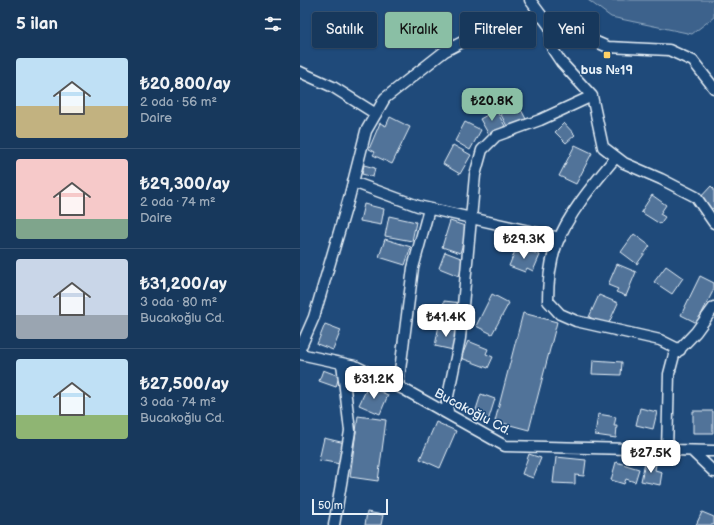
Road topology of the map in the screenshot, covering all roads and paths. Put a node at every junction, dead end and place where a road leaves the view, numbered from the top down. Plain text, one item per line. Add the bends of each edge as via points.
1 (530, 0) edge
2 (542, 16) junction
3 (544, 19) edge
4 (599, 43) edge
5 (553, 48) edge
6 (300, 72) edge
7 (714, 88) edge
8 (592, 96) junction
9 (376, 114) junction
10 (616, 157) junction
11 (353, 182) junction
12 (429, 209) junction
13 (471, 219) junction
14 (714, 223) edge
15 (560, 238) junction
16 (714, 307) edge
17 (300, 349) edge
18 (680, 350) junction
19 (300, 354) edge
20 (342, 363) junction
21 (398, 386) junction
22 (448, 413) junction
23 (667, 450) junction
24 (692, 451) junction
25 (714, 451) edge
26 (714, 472) edge
27 (334, 525) edge

1 - 2 street
2 - 3 street
2 - 9 street via 503,21 445,51 385,98
4 - 7 street via 608,47 669,50 692,60
5 - 8 street via 561,62
6 - 9 street via 333,87
8 - 10 street via 603,147
8 - 13 street via 540,120 496,136 482,150 475,175
9 - 11 street via 366,131
10 - 14 street via 696,197
10 - 15 street via 567,222
11 - 12 street
11 - 17 street via 314,317
12 - 13 street
12 - 21 street via 413,268
13 - 15 street
13 - 22 street via 460,338 447,401
15 - 18 street via 548,283 548,301 560,314 576,321 660,340
16 - 18 street
18 - 23 street via 674,355 669,374
19 - 20 street, Bucakoğlu Cd.
20 - 21 street, Bucakoğlu Cd. via 355,366
20 - 27 street via 350,431
21 - 22 street, Bucakoğlu Cd.
22 - 23 street, Bucakoğlu Cd. via 505,446
23 - 24 street, Bucakoğlu Cd.
24 - 25 street, Bucakoğlu Cd.
24 - 26 street

